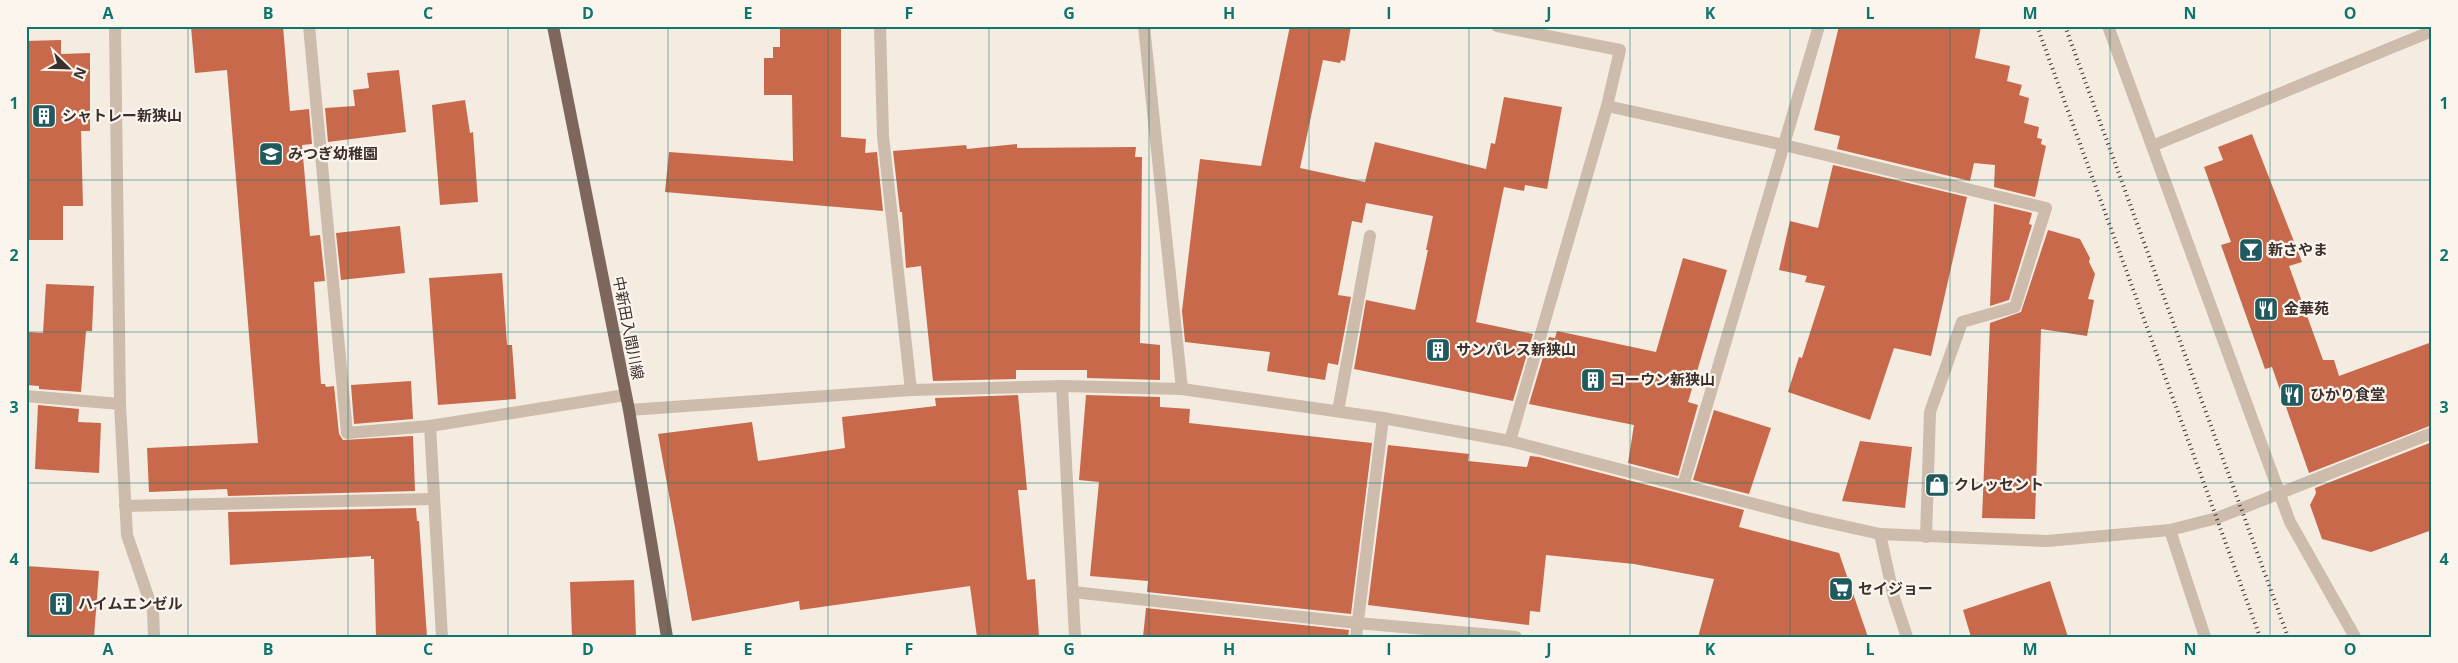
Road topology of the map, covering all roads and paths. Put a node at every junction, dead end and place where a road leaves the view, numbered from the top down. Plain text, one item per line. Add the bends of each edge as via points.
1 (115, 26) edge
2 (309, 26) edge
3 (553, 26) edge
4 (880, 26) edge
5 (1144, 26) edge
6 (1497, 26) edge
7 (1819, 26) edge
8 (2108, 26) edge
9 (2432, 31) edge
10 (1607, 106) junction
11 (1784, 145) junction
12 (2152, 146) junction
13 (1370, 236) dead end
14 (1062, 386) junction
15 (1182, 389) junction
16 (911, 390) junction
17 (26, 396) edge
18 (625, 396) junction
19 (120, 404) junction
20 (629, 410) junction
21 (1338, 411) junction
22 (1383, 418) junction
23 (430, 426) junction
24 (2432, 432) edge
25 (1510, 441) junction
26 (1683, 486) junction
27 (2279, 492) junction
28 (433, 499) junction
29 (125, 506) junction
30 (2170, 530) junction
31 (1880, 534) junction
32 (1926, 537) junction
33 (1073, 592) junction
34 (1357, 623) junction
35 (154, 637) edge
36 (442, 637) edge
37 (667, 637) edge
38 (1075, 637) edge
39 (1356, 637) edge
40 (1516, 637) edge
41 (1907, 637) edge
42 (2206, 637) edge
43 (2355, 637) edge

1 - 19 street
2 - 23 street via 347,433
3 - 18 main road, 中新田入間川線
4 - 16 street via 883,136
5 - 15 street
6 - 10 street via 1620,50
7 - 11 street
8 - 12 street
9 - 12 street
10 - 11 street
10 - 25 street
11 - 26 street
11 - 32 street via 2046,208 2015,307 1962,322 1930,412
12 - 27 street
13 - 21 street
14 - 15 street
14 - 16 street
14 - 33 street
15 - 21 street
16 - 20 street
17 - 19 street
18 - 20 main road, 中新田入間川線
18 - 23 street
19 - 29 street
20 - 37 main road, 中新田入間川線
21 - 22 street
22 - 25 street
22 - 34 street
23 - 28 street
24 - 27 street
25 - 26 street
26 - 31 street
27 - 30 street via 2216,518
27 - 43 street via 2290,522
28 - 29 street
28 - 36 street
29 - 35 street via 126,534 153,610
30 - 32 street via 2047,541
30 - 42 street
31 - 32 street
31 - 41 street via 1894,598
33 - 34 street
33 - 38 street
34 - 39 street
34 - 40 street

